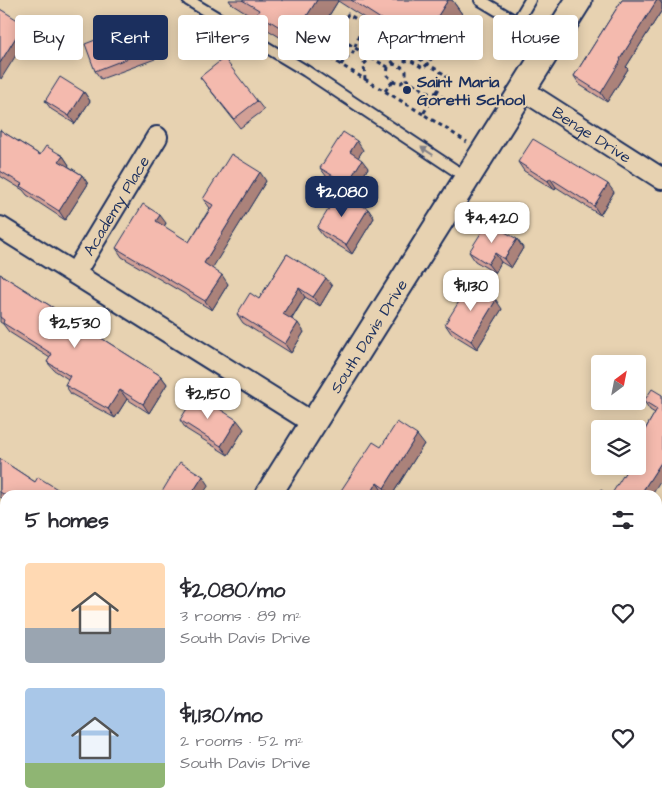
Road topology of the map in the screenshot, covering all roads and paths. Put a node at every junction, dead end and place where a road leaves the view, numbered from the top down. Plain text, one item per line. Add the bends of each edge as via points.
1 (188, 0) edge
2 (480, 0) edge
3 (530, 0) edge
4 (579, 0) edge
5 (347, 15) edge
6 (359, 21) edge
7 (359, 36) edge
8 (349, 43) edge
9 (355, 47) junction
10 (359, 50) edge
11 (333, 60) edge
12 (369, 60) edge
13 (375, 60) edge
14 (391, 60) edge
15 (422, 60) edge
16 (394, 64) junction
17 (428, 64) junction
18 (341, 65) junction
19 (401, 66) junction
20 (388, 67) junction
21 (406, 79) junction
22 (365, 80) junction
23 (393, 81) junction
24 (523, 90) junction
25 (385, 91) junction
26 (436, 93) junction
27 (446, 99) dead end
28 (423, 114) junction
29 (157, 138) dead end
30 (463, 140) dead end
31 (468, 178) junction
32 (662, 179) edge
33 (0, 226) edge
34 (75, 273) junction
35 (313, 423) junction
36 (271, 490) edge

31 -> 1 lane via 306,71
2 - 3 lane via 517,22
4 - 24 street, South Davis Drive
5 - 6 path
7 - 9 path
8 - 9 path
9 - 10 path
9 - 18 path via 352,55
11 - 18 path
12 - 22 path via 364,64
13 - 20 path
14 - 16 path
15 - 17 path
16 - 19 path
16 - 20 path
17 - 19 path via 424,68 410,60
17 - 26 path via 447,76
18 - 22 path
19 - 21 path via 406,71
20 - 23 path via 388,75
21 - 23 path
21 - 26 path via 425,91
22 - 25 path
23 - 25 path
24 - 31 street, South Davis Drive
24 - 32 street, Benge Drive
25 - 28 path
26 - 27 path
26 - 28 path
28 - 30 path
29 - 34 street, Academy Place
31 - 35 street, South Davis Drive
33 - 34 street
34 - 35 street
35 - 36 street, South Davis Drive

